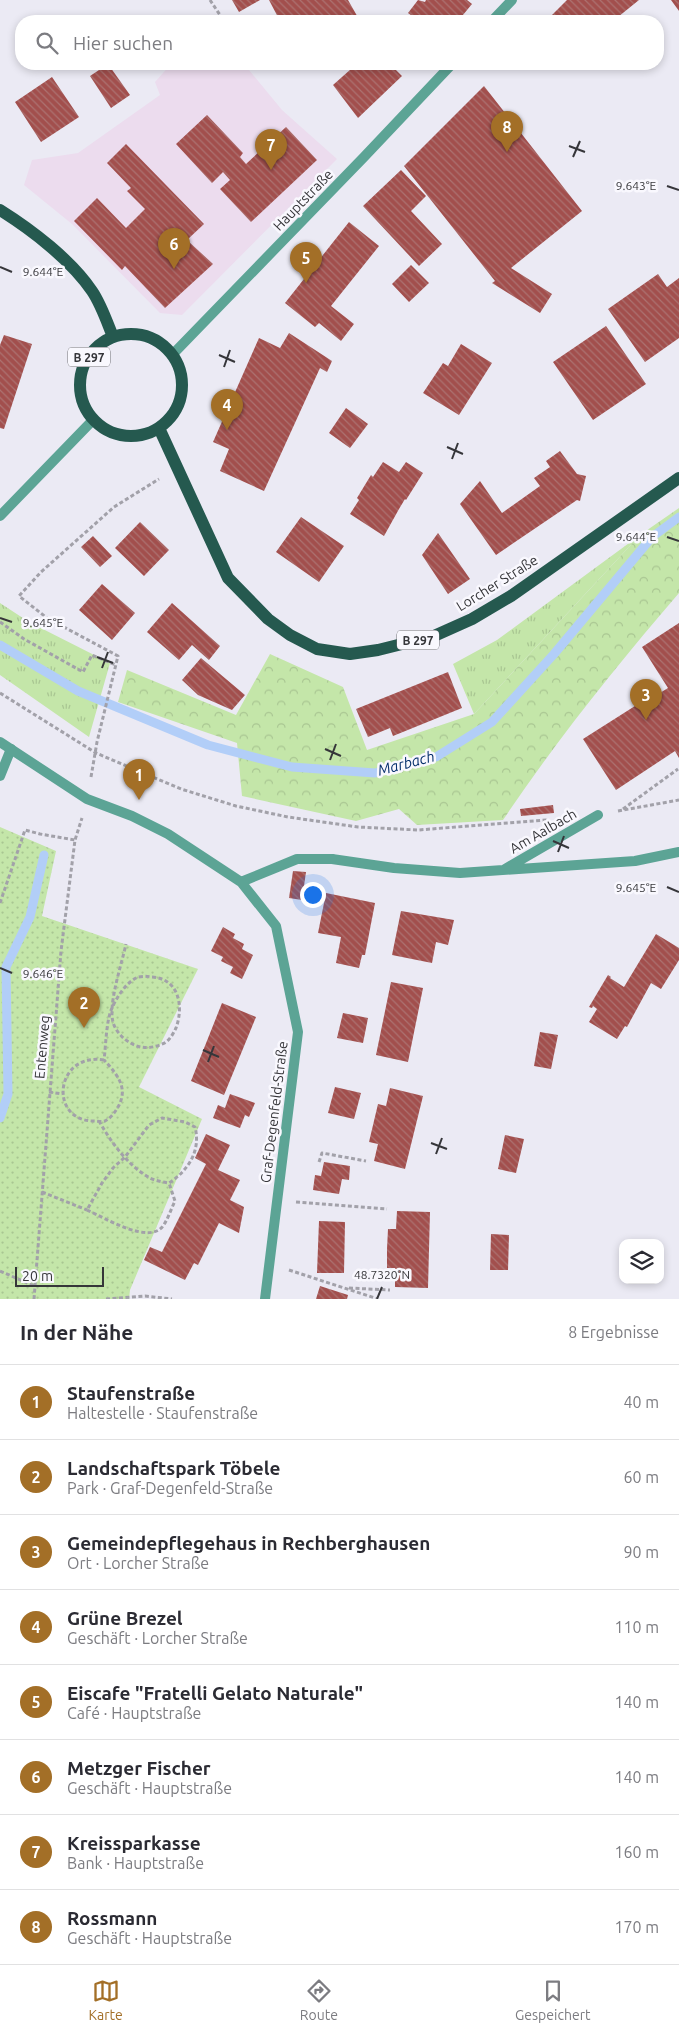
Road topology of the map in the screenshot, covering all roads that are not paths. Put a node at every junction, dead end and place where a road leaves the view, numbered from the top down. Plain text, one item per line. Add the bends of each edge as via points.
1 (512, 0) edge
2 (498, 15) edge
3 (446, 70) edge
4 (0, 210) edge
5 (113, 337) junction
6 (172, 354) junction
7 (93, 420) junction
8 (159, 428) junction
9 (679, 478) edge
10 (0, 516) edge
11 (0, 742) edge
12 (11, 749) junction
13 (0, 776) edge
14 (598, 815) road end
15 (679, 852) edge
16 (502, 871) junction
17 (241, 882) junction
18 (266, 1299) edge

1 - 2 street
3 - 6 street, Hauptstraße
4 - 5 main road, B 297 via 19,221 58,254 93,292
5 - 6 main road, B 297 via 130,333 146,336 161,343
5 - 7 main road, B 297 via 99,345 81,373 84,405
6 - 8 main road via 181,373 181,394 174,413
7 - 8 main road via 107,430 125,436 142,435
7 - 10 street
8 - 9 main road, Lorcher Straße / B 297 via 228,578 268,619 290,635 317,649 350,654 434,636 472,619 511,596
11 - 12 street, Graf-Degenfeld-Straße
12 - 13 street
12 - 17 street, Graf-Degenfeld-Straße via 87,799 168,834
14 - 16 street, Am Aalbach
15 - 16 street via 635,861
16 - 17 street via 460,873 332,859 297,859
17 - 18 street, Graf-Degenfeld-Straße via 276,926 298,1032

